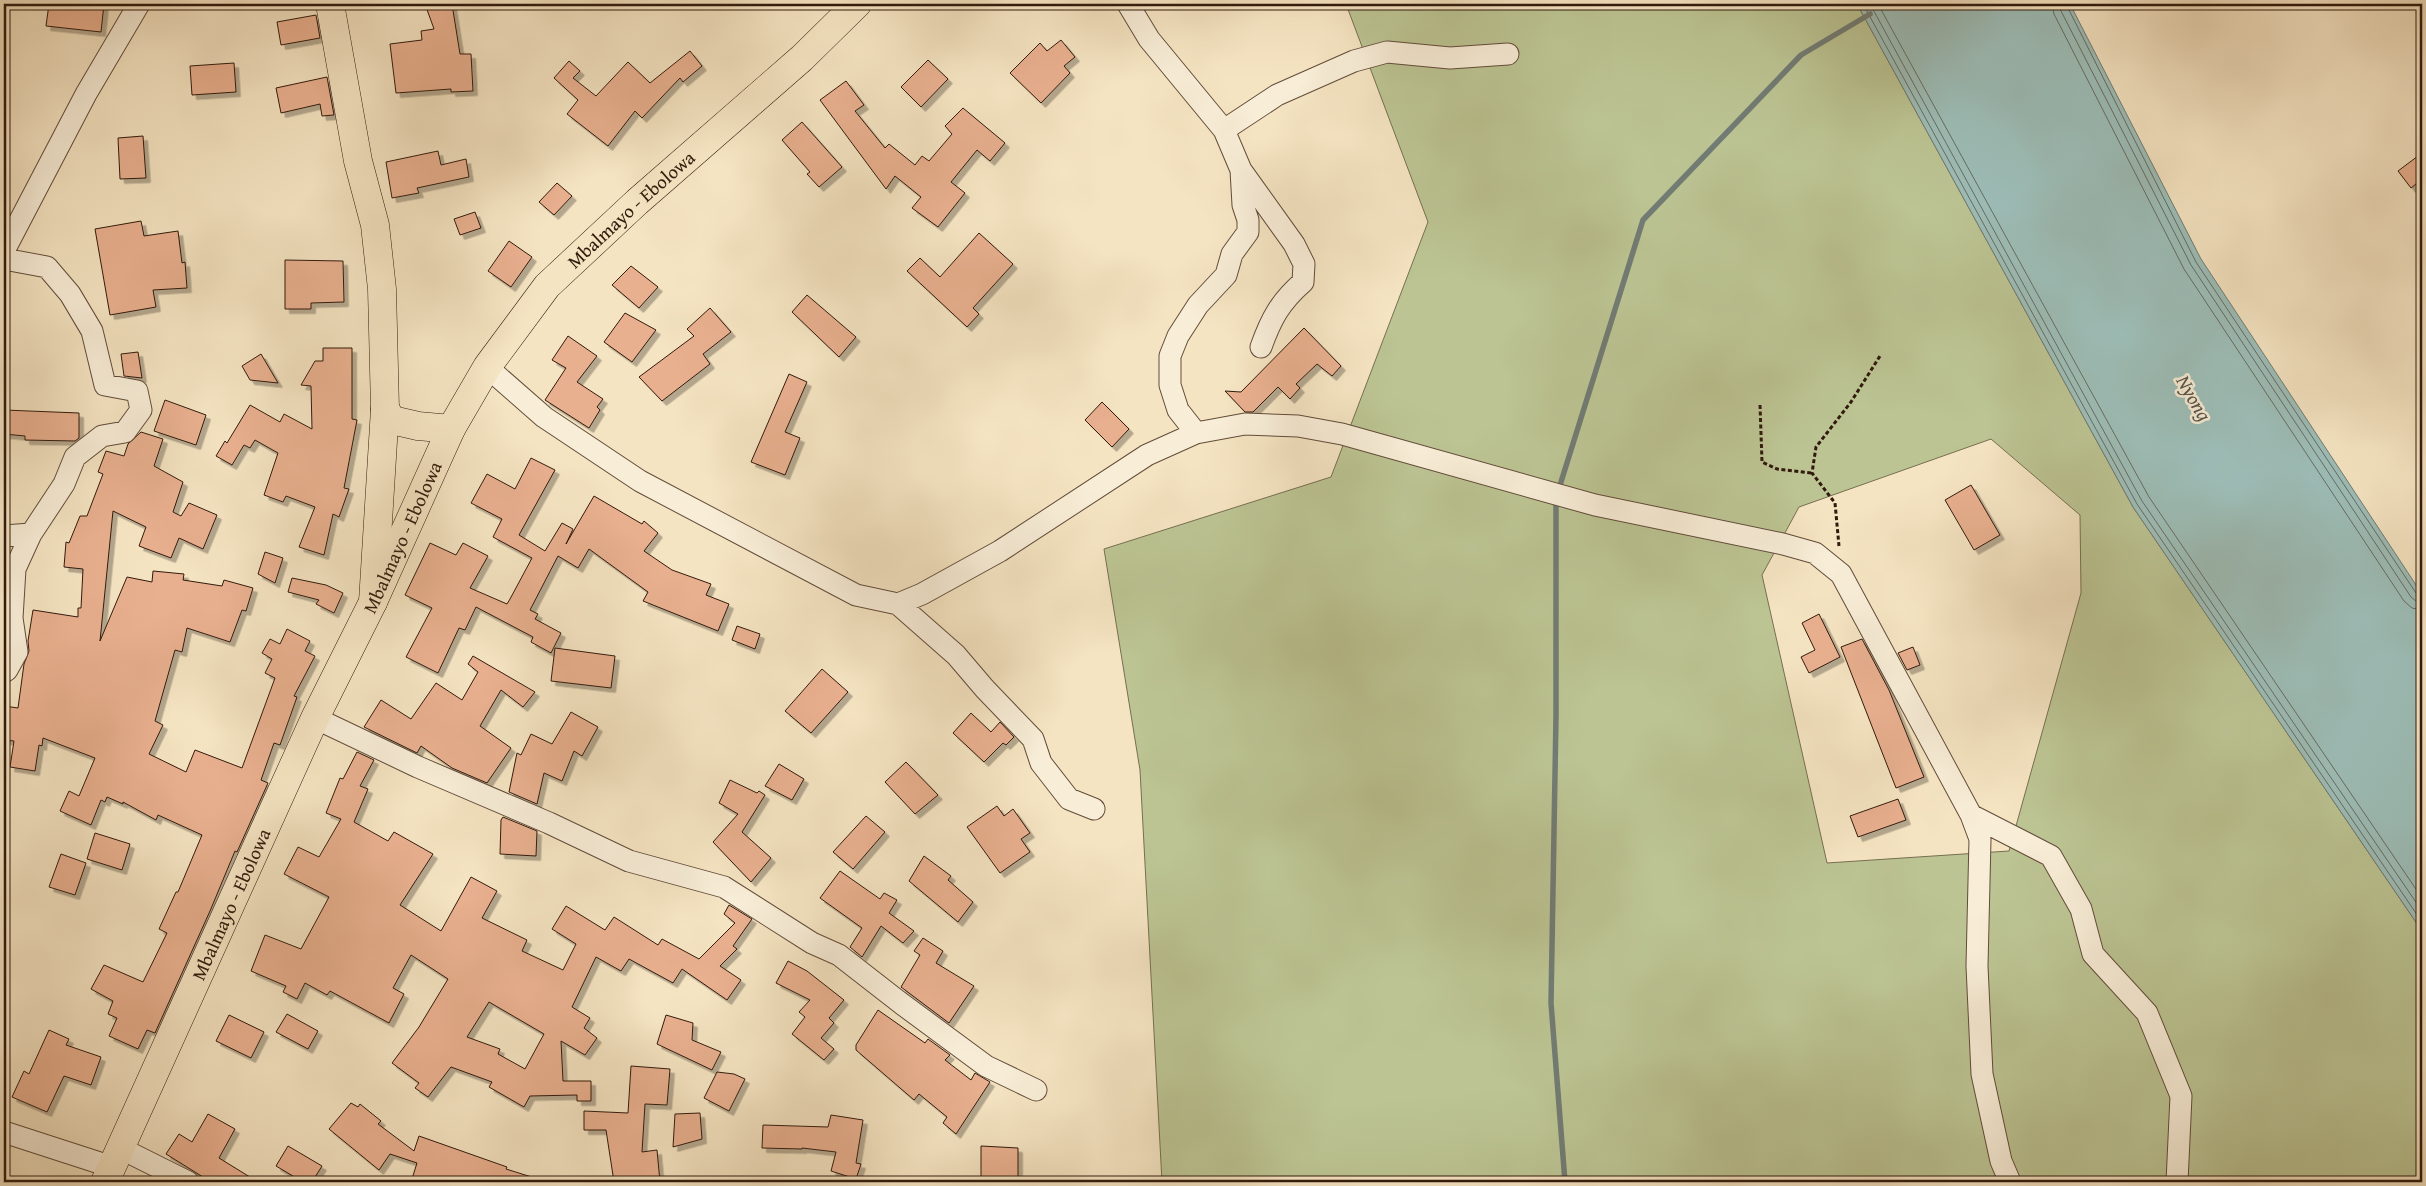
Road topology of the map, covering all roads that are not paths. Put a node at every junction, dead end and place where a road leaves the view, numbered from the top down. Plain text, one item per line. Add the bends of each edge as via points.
1 (139, 4) edge
2 (330, 4) edge
3 (857, 4) edge
4 (1128, 4) edge
5 (1508, 54) dead end
6 (1224, 130) junction
7 (1241, 170) junction
8 (4, 251) edge
9 (4, 259) edge
10 (1261, 347) dead end
11 (487, 367) junction
12 (384, 409) junction
13 (451, 429) junction
14 (1196, 433) junction
15 (31, 534) junction
16 (4, 536) edge
17 (372, 602) junction
18 (898, 604) junction
19 (4, 672) edge
20 (315, 718) junction
21 (1094, 809) dead end
22 (1972, 815) junction
23 (1036, 1090) dead end
24 (4, 1132) edge
25 (112, 1166) edge
26 (188, 1182) edge
27 (2010, 1182) edge
28 (2177, 1182) edge

1 - 8 street via 86,94
2 - 12 main road via 358,160 375,224 382,288
3 - 11 main road, Mbalmayo - Ebolowa via 802,58 637,202 547,286
4 - 6 street via 1149,39
5 - 6 street via 1450,58 1387,52 1354,61 1277,95
6 - 7 street
7 - 10 street via 1294,244 1304,264 1303,282 1286,297 1269,324
7 - 14 street via 1248,232 1232,254 1226,275 1198,305 1178,336 1170,356 1170,385 1178,410
9 - 15 street via 48,267 70,294 92,331 105,385 137,391 141,410 125,432 102,436 75,457 64,484
11 - 13 main road, Mbalmayo - Ebolowa
11 - 18 street via 544,417 640,481 856,595
12 - 13 main road via 392,420
12 - 17 main road
13 - 17 main road, Mbalmayo - Ebolowa
14 - 18 street via 1147,455 1000,550
14 - 22 street via 1245,424 1298,426 1342,434 1595,505 1815,553 1841,574
15 - 16 street
15 - 19 street via 16,570 12,618 17,652
17 - 20 main road, Mbalmayo - Ebolowa
18 - 21 street via 956,655 1033,739 1041,763 1070,799
20 - 23 street via 629,862 724,887 812,943 839,955 986,1066
20 - 25 main road, Mbalmayo - Ebolowa
22 - 27 street via 1980,839 1977,966 1982,1074 2001,1161
22 - 28 street via 2051,856 2081,909 2093,954 2147,1013 2181,1096
24 - 25 street
25 - 26 street

